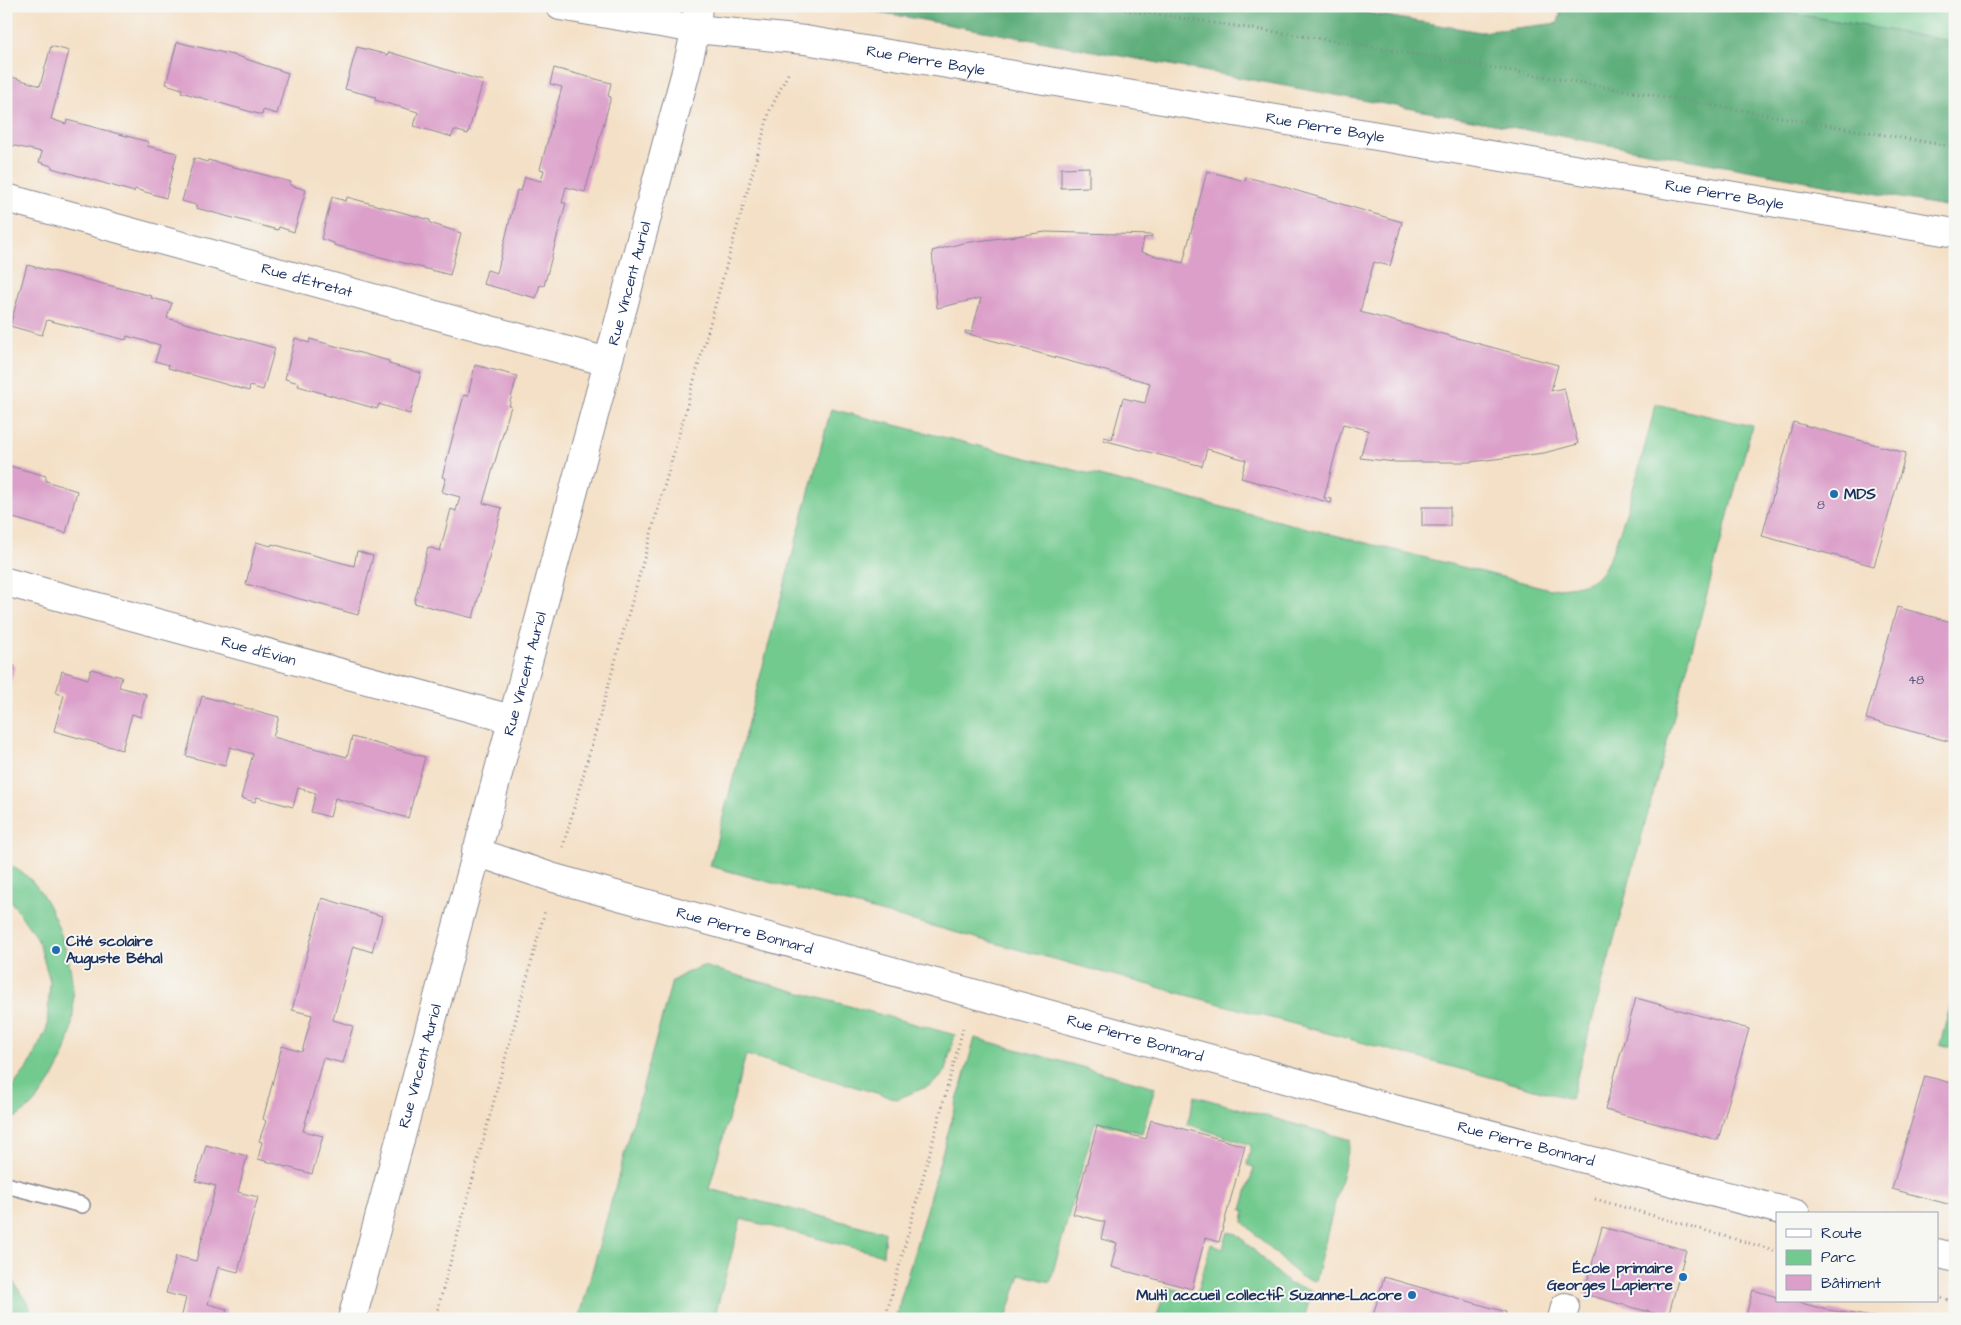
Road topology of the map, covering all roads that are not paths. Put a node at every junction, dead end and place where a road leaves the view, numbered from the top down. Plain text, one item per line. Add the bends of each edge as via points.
1 (560, 6) edge
2 (697, 17) edge
3 (6, 198) edge
4 (1955, 234) edge
5 (608, 362) junction
6 (6, 582) edge
7 (511, 719) junction
8 (476, 852) junction
9 (6, 1186) edge
10 (82, 1205) dead end
11 (1788, 1212) edge
12 (1938, 1253) edge
13 (1955, 1258) edge
14 (352, 1319) edge

1 - 2 street, Rue Pierre Bayle
2 - 4 street, Rue Pierre Bayle via 805,40
2 - 5 street, Rue Vincent Auriol
3 - 5 street, Rue d'Étretat
5 - 7 street, Rue Vincent Auriol
6 - 7 street, Rue d'Évian
7 - 8 street, Rue Vincent Auriol
8 - 11 street, Rue Pierre Bonnard via 554,878 1379,1105
8 - 14 street, Rue Vincent Auriol
9 - 10 lane
12 - 13 street

